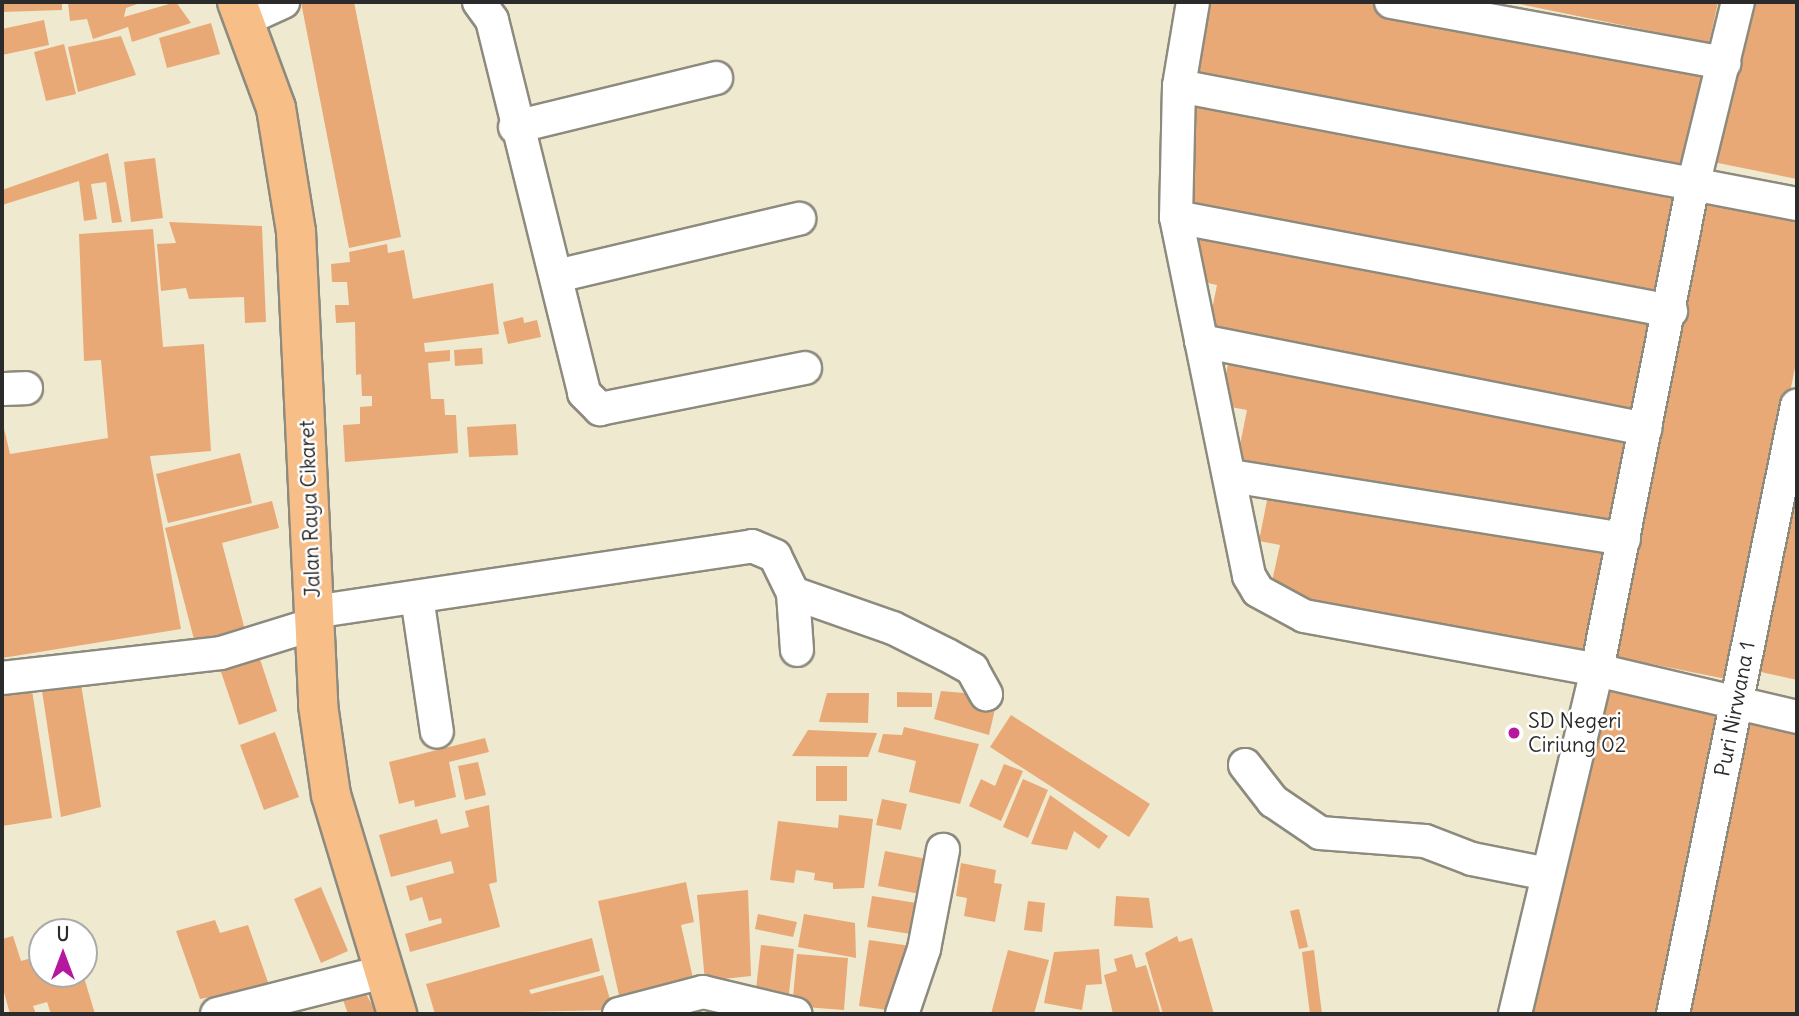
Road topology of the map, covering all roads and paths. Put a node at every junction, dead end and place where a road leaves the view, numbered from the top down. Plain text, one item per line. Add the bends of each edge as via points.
1 (283, 2) edge
2 (480, 2) edge
3 (1193, 2) edge
4 (1391, 2) edge
5 (1738, 2) edge
6 (242, 10) edge
7 (1724, 63) junction
8 (716, 78) dead end
9 (1179, 86) junction
10 (515, 127) junction
11 (1693, 186) junction
12 (1797, 204) edge
13 (1176, 217) junction
14 (799, 219) dead end
15 (557, 276) junction
16 (1671, 311) junction
17 (1201, 341) junction
18 (806, 368) dead end
19 (1797, 405) edge
20 (1645, 429) junction
21 (1231, 476) junction
22 (1624, 539) junction
23 (793, 593) junction
24 (417, 597) junction
25 (314, 618) junction
26 (797, 650) dead end
27 (1597, 670) junction
28 (2, 678) edge
29 (986, 694) dead end
30 (1737, 705) junction
31 (1797, 718) edge
32 (437, 732) dead end
33 (1245, 765) dead end
34 (943, 850) dead end
35 (1548, 874) junction
36 (383, 972) junction
37 (217, 1014) edge
38 (397, 1014) edge
39 (619, 1014) edge
40 (795, 1014) edge
41 (902, 1014) edge
42 (1515, 1014) edge
43 (1673, 1014) edge

1 - 6 street
2 - 10 street via 492,20
3 - 9 street
4 - 7 street
5 - 7 street
6 - 25 main road, Jalan Raya Cikaret via 276,108 296,232
7 - 11 street
8 - 10 street
9 - 11 street
9 - 13 street
10 - 15 street
11 - 12 street
11 - 16 street
13 - 16 street
13 - 17 street
14 - 15 street
15 - 18 street via 584,393 600,409
16 - 20 street
17 - 20 street
17 - 21 street
19 - 30 street, Puri Nirwana 1
20 - 22 street
21 - 22 street
21 - 27 street via 1250,576 1270,603 1304,615
22 - 27 street
23 - 24 street via 775,556 731,546
23 - 26 street
23 - 29 street via 893,628 947,655 972,669
24 - 25 street
24 - 32 street
25 - 28 street via 195,657
25 - 36 main road, Jalan Raya Cikaret via 331,795
27 - 30 street
27 - 35 street
30 - 31 street
30 - 43 street, Puri Nirwana 1
33 - 35 street via 1273,801 1320,833 1425,841 1472,859
34 - 41 street via 924,949
35 - 42 street
36 - 37 street
36 - 38 main road, Jalan Raya Cikaret
39 - 40 street via 703,992

